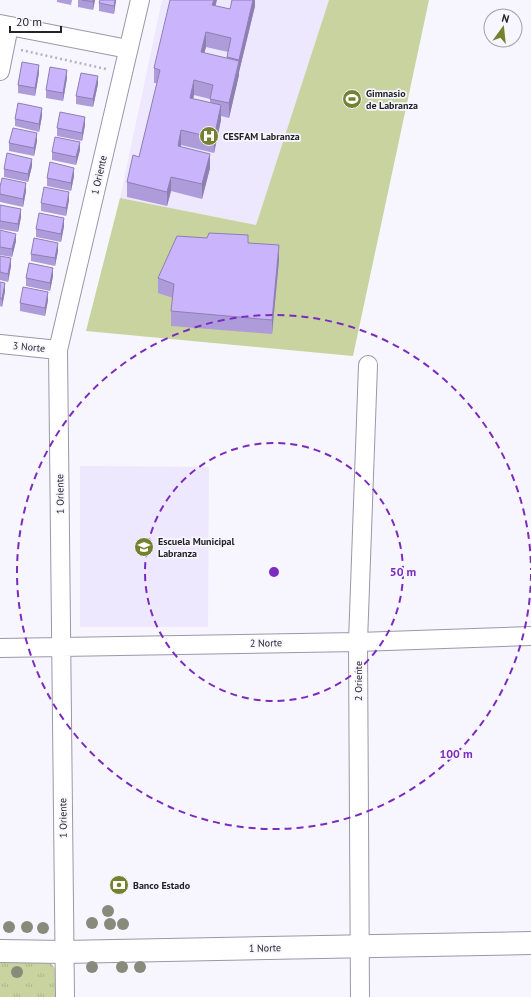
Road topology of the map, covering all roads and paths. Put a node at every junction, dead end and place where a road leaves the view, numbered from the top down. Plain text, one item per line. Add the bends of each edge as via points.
1 (140, 0) edge
2 (4, 25) edge
3 (5, 47) junction
4 (128, 49) junction
5 (0, 71) edge
6 (123, 71) junction
7 (0, 344) edge
8 (58, 350) junction
9 (368, 365) dead end
10 (531, 636) edge
11 (358, 642) junction
12 (61, 646) junction
13 (0, 648) edge
14 (531, 943) edge
15 (358, 946) junction
16 (0, 951) edge
17 (64, 952) junction
18 (65, 997) edge
19 (360, 997) edge

1 - 4 street, 1 Oriente
2 - 3 street
2 - 4 street
3 - 5 street
3 - 6 path
4 - 6 street, 1 Oriente
6 - 8 street, 1 Oriente
7 - 8 street, 3 Norte
8 - 12 street, 1 Oriente
9 - 11 street, 2 Oriente
10 - 11 street, 2 Norte
11 - 12 street, 2 Norte
11 - 15 street, 2 Oriente
12 - 13 street, 2 Norte
12 - 17 street, 1 Oriente
14 - 15 main road, 1 Norte
15 - 17 main road, 1 Norte
15 - 19 street, 2 Oriente
16 - 17 main road, 1 Norte
17 - 18 street, 1 Oriente

